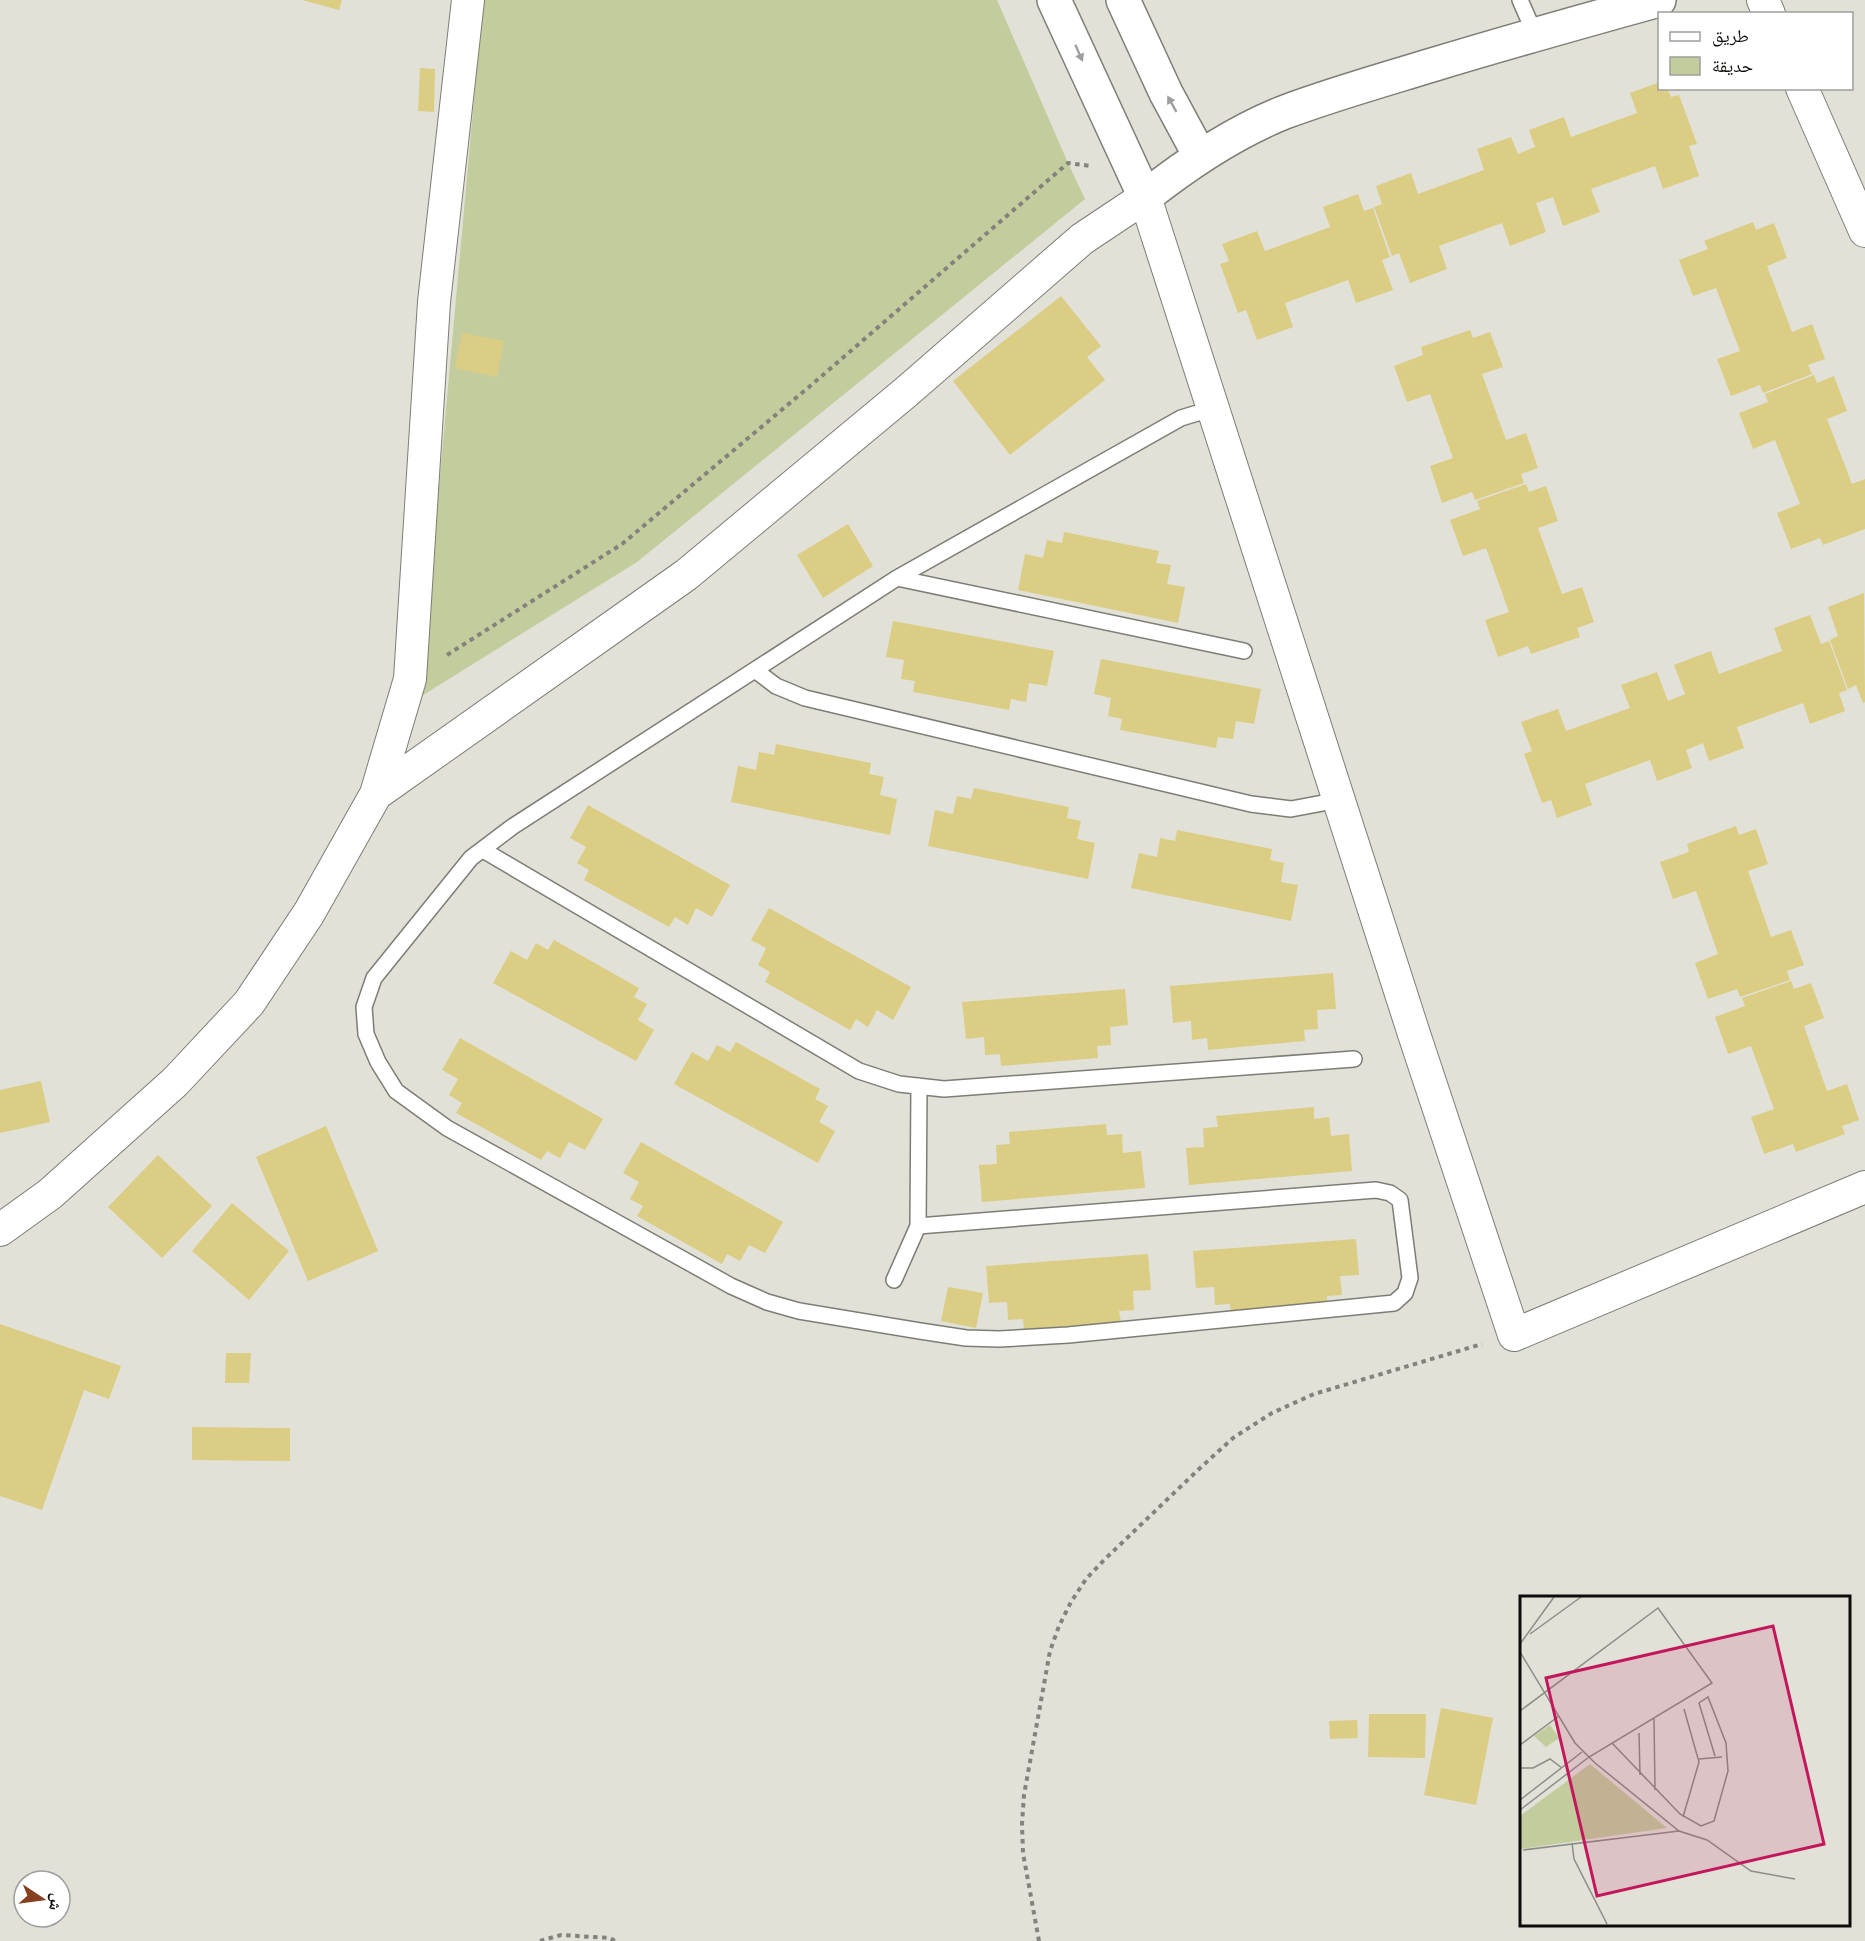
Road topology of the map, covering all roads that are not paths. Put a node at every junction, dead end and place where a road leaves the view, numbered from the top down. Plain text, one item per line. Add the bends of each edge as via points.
1 (468, 0) edge
2 (1054, 0) edge
3 (1123, 0) edge
4 (1520, 0) edge
5 (1659, 0) edge
6 (1535, 34) junction
7 (1803, 90) edge
8 (1200, 156) junction
9 (1139, 185) junction
10 (1865, 231) edge
11 (1214, 408) junction
12 (897, 578) junction
13 (1244, 651) dead end
14 (755, 670) junction
15 (376, 794) junction
16 (1339, 800) junction
17 (483, 850) junction
18 (1354, 1059) dead end
19 (919, 1086) junction
20 (1865, 1187) edge
21 (918, 1226) junction
22 (0, 1230) edge
23 (894, 1280) dead end

1 - 15 street via 434,302 410,679
2 -> 9 street
8 -> 3 street
4 - 6 lane
5 - 6 street
6 - 8 street via 1315,101 1241,133
7 - 10 street
8 - 9 street
9 - 11 street
9 - 15 street via 905,393 686,575
11 - 12 lane via 1181,418
11 - 16 street
12 - 13 lane
12 - 14 lane
14 - 16 lane via 777,686 805,698 1251,804 1291,809
14 - 17 lane via 512,827
15 - 22 street via 309,913 249,1003 166,1090 50,1194
16 - 20 street via 1514,1335
17 - 19 lane via 859,1071
17 - 21 lane via 471,858 374,978 364,1007 366,1034 378,1062 396,1091 447,1128 731,1286 799,1311 966,1338 999,1339 1394,1303 1405,1293 1410,1278 1400,1200 1376,1190
18 - 19 lane via 944,1089
19 - 21 lane
21 - 23 lane

